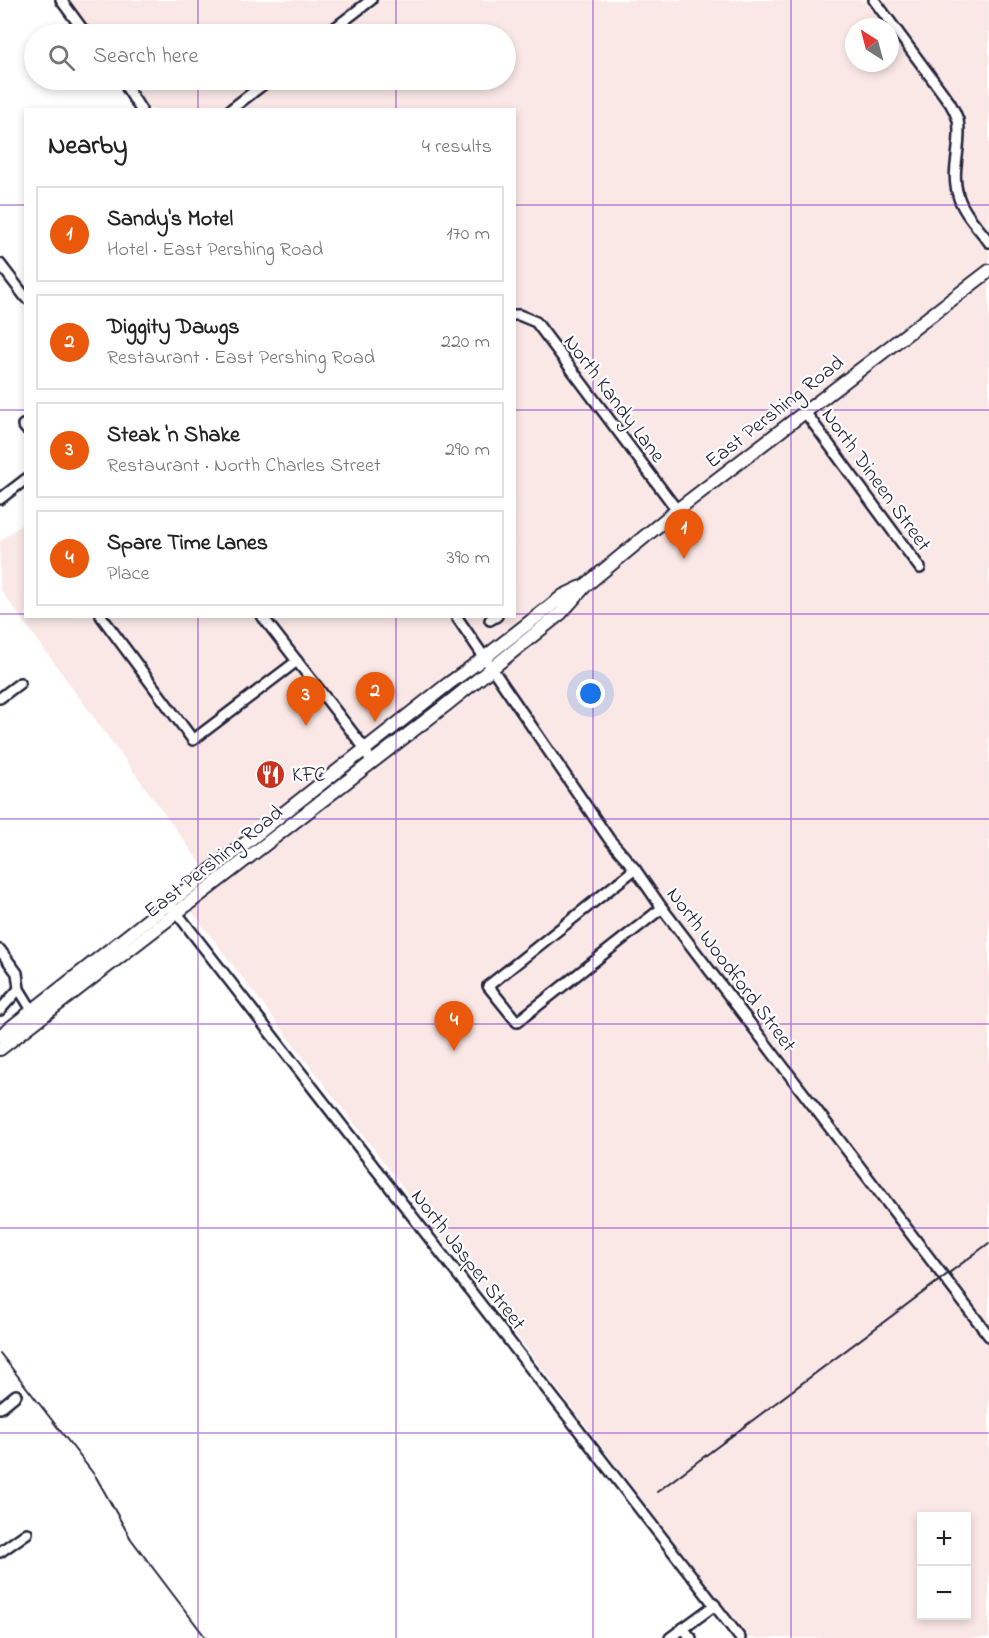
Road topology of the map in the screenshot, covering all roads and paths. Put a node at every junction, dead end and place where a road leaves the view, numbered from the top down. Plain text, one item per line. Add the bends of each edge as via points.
1 (61, 0) edge
2 (371, 0) edge
3 (874, 0) edge
4 (79, 24) edge
5 (340, 24) edge
6 (128, 90) edge
7 (256, 90) edge
8 (140, 108) edge
9 (233, 108) edge
10 (989, 242) edge
11 (0, 264) edge
12 (989, 271) edge
13 (24, 295) edge
14 (517, 315) edge
15 (805, 412) junction
16 (24, 481) edge
17 (0, 499) edge
18 (677, 510) junction
19 (920, 568) dead end
20 (586, 585) junction
21 (102, 618) edge
22 (264, 618) edge
23 (457, 618) edge
24 (484, 658) junction
25 (297, 661) junction
26 (491, 669) junction
27 (20, 683) dead end
28 (0, 698) edge
29 (366, 750) junction
30 (371, 763) junction
31 (635, 869) junction
32 (169, 903) junction
33 (662, 908) junction
34 (177, 913) junction
35 (0, 950) edge
36 (19, 989) junction
37 (0, 1010) edge
38 (35, 1015) junction
39 (0, 1035) edge
40 (0, 1049) edge
41 (989, 1335) edge
42 (16, 1395) dead end
43 (0, 1408) edge
44 (27, 1533) dead end
45 (0, 1552) edge
46 (715, 1605) junction
47 (683, 1628) junction
48 (670, 1638) edge
49 (691, 1638) edge
50 (740, 1638) edge

1 - 4 street
2 - 5 street
3 - 10 street via 958,119 958,194 964,209
6 - 8 street
7 - 9 street
11 - 13 street
12 - 15 main road, East Pershing Road
14 - 18 street, North Kandy Lane via 536,322
15 - 18 main road, East Pershing Road
15 - 19 street, North Dineen Street
16 - 17 street
18 - 20 main road, East Pershing Road
20 - 24 main road, East Pershing Road via 563,596
20 - 26 main road, East Pershing Road via 561,613
21 - 25 street via 193,740
22 - 25 street
23 - 24 street, North Woodford Street
24 - 26 street, North Woodford Street
24 - 29 main road, East Pershing Road
25 - 29 street
26 - 30 main road, East Pershing Road
26 - 31 street, North Woodford Street via 609,839
27 - 28 street
29 - 30 street
29 - 32 main road, East Pershing Road
30 - 34 main road, East Pershing Road
31 - 33 street, North Woodford Street
31 - 33 street via 488,986 517,1022
32 - 34 street, North Jasper Street
32 - 38 main road, East Pershing Road
33 - 41 street, North Woodford Street
34 - 38 main road, East Pershing Road
34 - 46 street, North Jasper Street
35 - 36 street via 17,973
36 - 37 street
36 - 38 street
38 - 39 main road, East Pershing Road
38 - 40 main road, East Pershing Road
42 - 43 street
44 - 45 street
46 - 47 street
46 - 50 street, North Jasper Street
47 - 48 street
47 - 49 street

